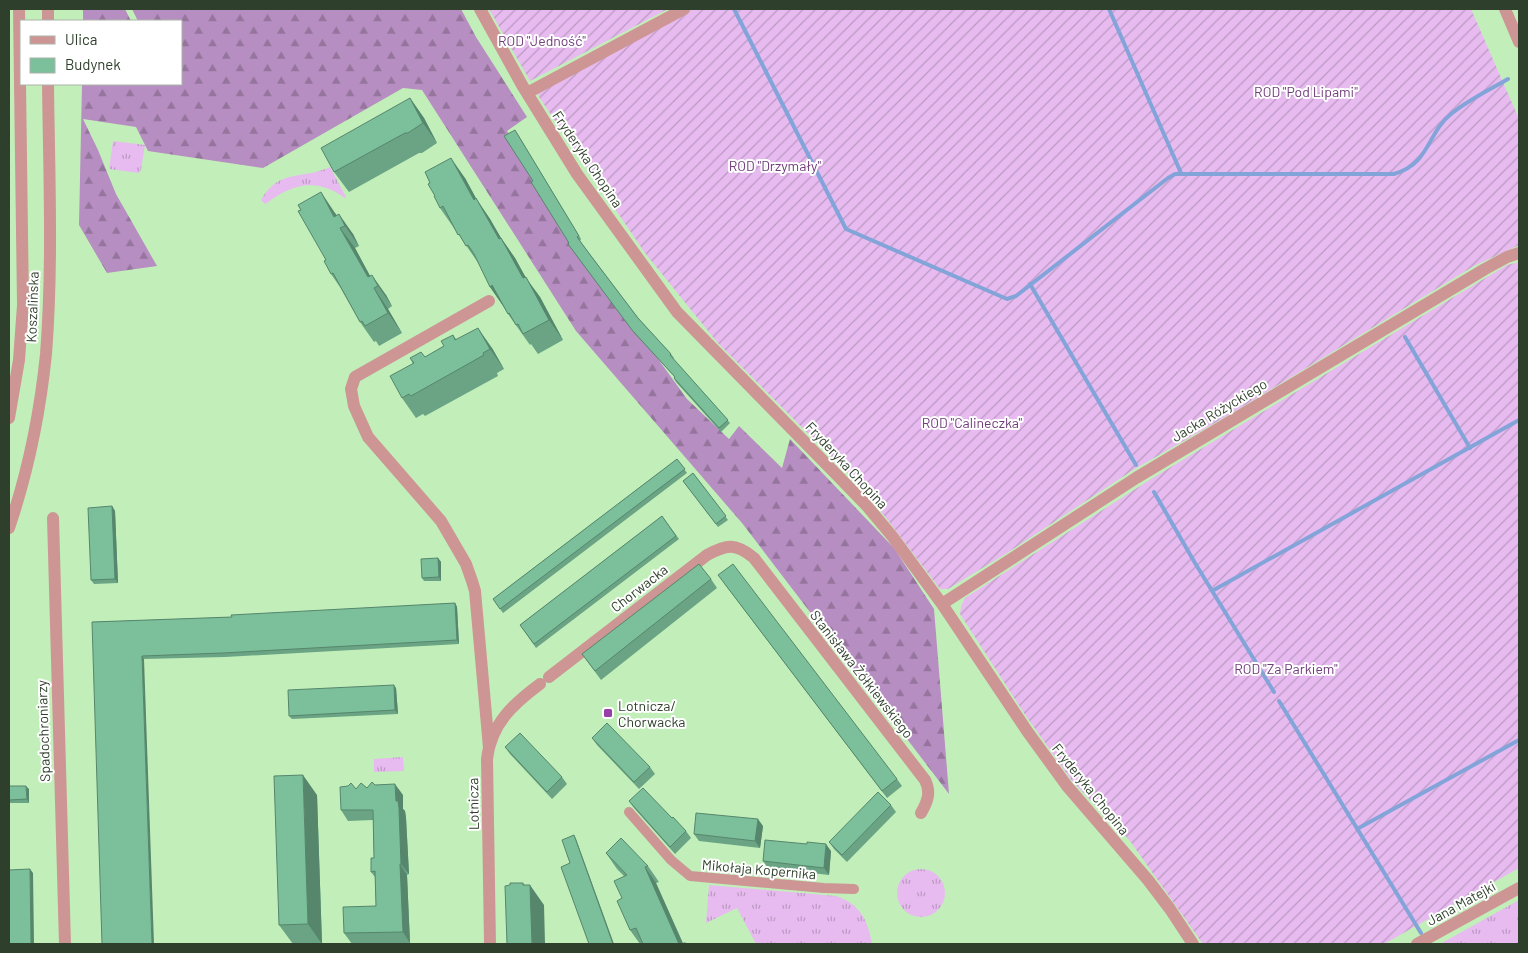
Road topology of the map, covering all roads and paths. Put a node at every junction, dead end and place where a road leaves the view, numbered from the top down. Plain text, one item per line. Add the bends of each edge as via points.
1 (18, 9) edge
2 (480, 9) edge
3 (684, 9) edge
4 (1505, 9) edge
5 (1519, 42) edge
6 (48, 85) edge
7 (527, 93) junction
8 (1519, 253) edge
9 (489, 301) edge
10 (9, 418) edge
11 (53, 518) dead end
12 (9, 528) edge
13 (754, 558) joint
14 (942, 604) junction
15 (544, 680) joint
16 (489, 748) junction
17 (629, 812) dead end
18 (921, 813) dead end
19 (1519, 888) edge
20 (854, 889) dead end
21 (65, 944) edge
22 (490, 944) edge
23 (1193, 944) edge
24 (1417, 944) edge

1 - 10 street via 23,305 19,360
2 - 7 street, Fryderyka Chopina
3 - 7 street
4 - 5 street
6 - 12 street, Koszalińska via 49,278 45,355 34,432
7 - 14 street, Fryderyka Chopina via 578,174 677,312 866,505
8 - 14 street, Jacka Różyckiego via 1485,269 1194,442
9 - 16 street via 356,376 351,390 354,406 368,437 441,521 466,564 475,591
11 - 21 street, Spadochroniarzy
13 - 15 street, Chorwacka via 734,546 707,555
13 - 18 street, Stanisława Żółkiewskiego via 925,780 929,794
14 - 23 street, Fryderyka Chopina via 1067,786 1148,880
15 - 16 street, Lotnicza via 503,717
16 - 22 street, Lotnicza
17 - 20 street, Mikołaja Kopernika via 671,860 690,876
19 - 24 street, Jana Matejki

